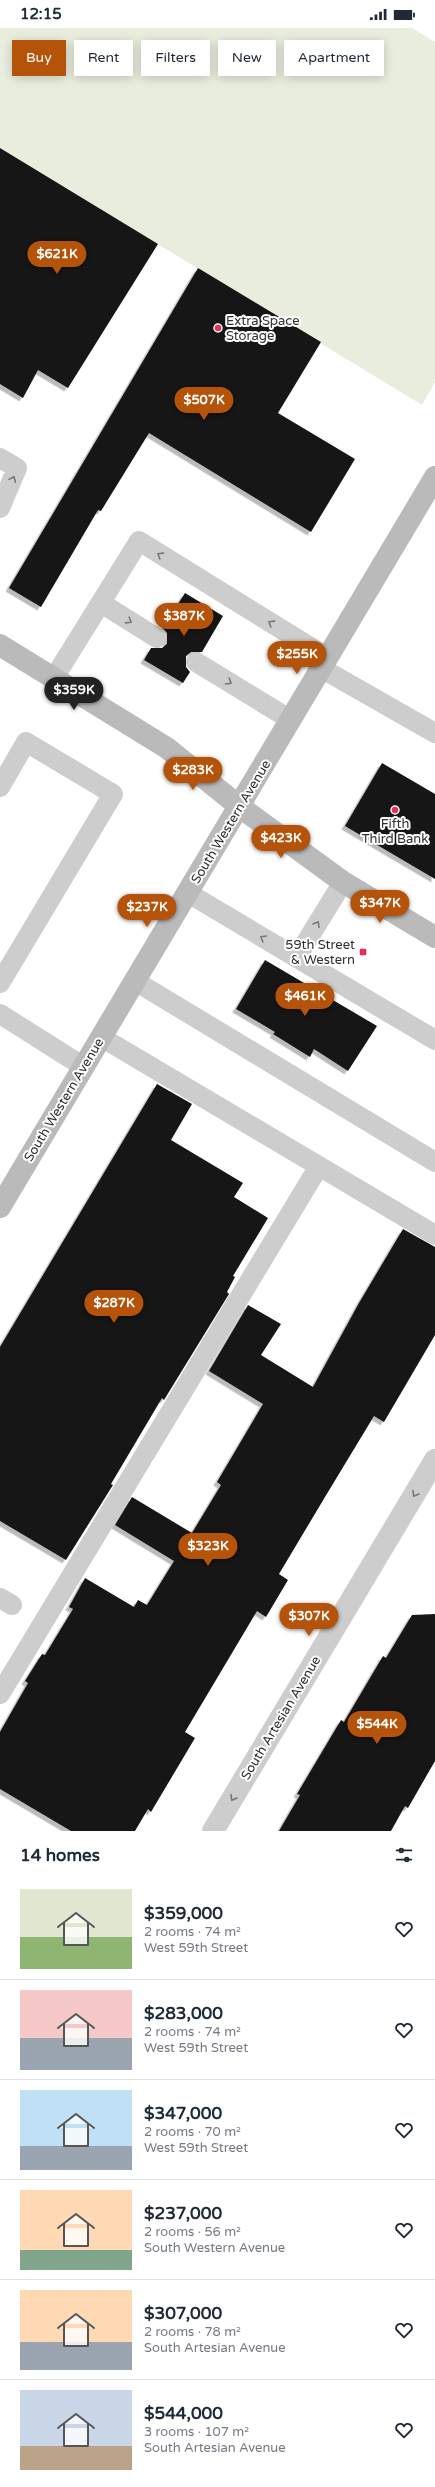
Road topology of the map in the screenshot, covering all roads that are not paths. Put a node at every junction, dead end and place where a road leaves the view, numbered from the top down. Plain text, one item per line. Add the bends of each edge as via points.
1 (0, 458) edge
2 (435, 477) edge
3 (0, 508) edge
4 (101, 603) junction
5 (157, 638) dead end
6 (0, 645) edge
7 (196, 662) dead end
8 (324, 663) junction
9 (54, 678) junction
10 (291, 720) junction
11 (433, 729) edge
12 (0, 787) edge
13 (240, 807) junction
14 (343, 882) junction
15 (188, 893) junction
16 (434, 935) edge
17 (297, 957) junction
18 (135, 981) junction
19 (0, 983) edge
20 (0, 1014) edge
21 (101, 1037) junction
22 (435, 1040) edge
23 (84, 1067) junction
24 (435, 1162) edge
25 (319, 1166) junction
26 (0, 1207) edge
27 (435, 1235) edge
28 (435, 1460) edge
29 (0, 1694) edge
30 (213, 1831) edge

3 -> 1 lane via 17,468
2 - 8 main road, South Western Avenue
4 -> 5 lane
8 -> 4 lane via 139,541
4 - 9 lane
6 - 9 main road
7 -> 10 lane
8 - 10 main road, South Western Avenue
8 - 11 lane
9 - 13 main road via 167,748
10 - 13 main road, South Western Avenue
12 - 19 lane via 26,742 113,794
13 - 14 main road
13 - 15 main road, South Western Avenue
14 - 16 main road
17 -> 14 lane
17 -> 15 lane
15 - 18 main road, South Western Avenue
17 - 22 lane
18 - 21 main road, South Western Avenue
18 - 24 lane
20 - 23 lane
21 - 23 main road, South Western Avenue
21 - 25 lane
23 - 26 main road, South Western Avenue
25 - 27 lane
25 - 29 lane
28 -> 30 street, South Artesian Avenue

